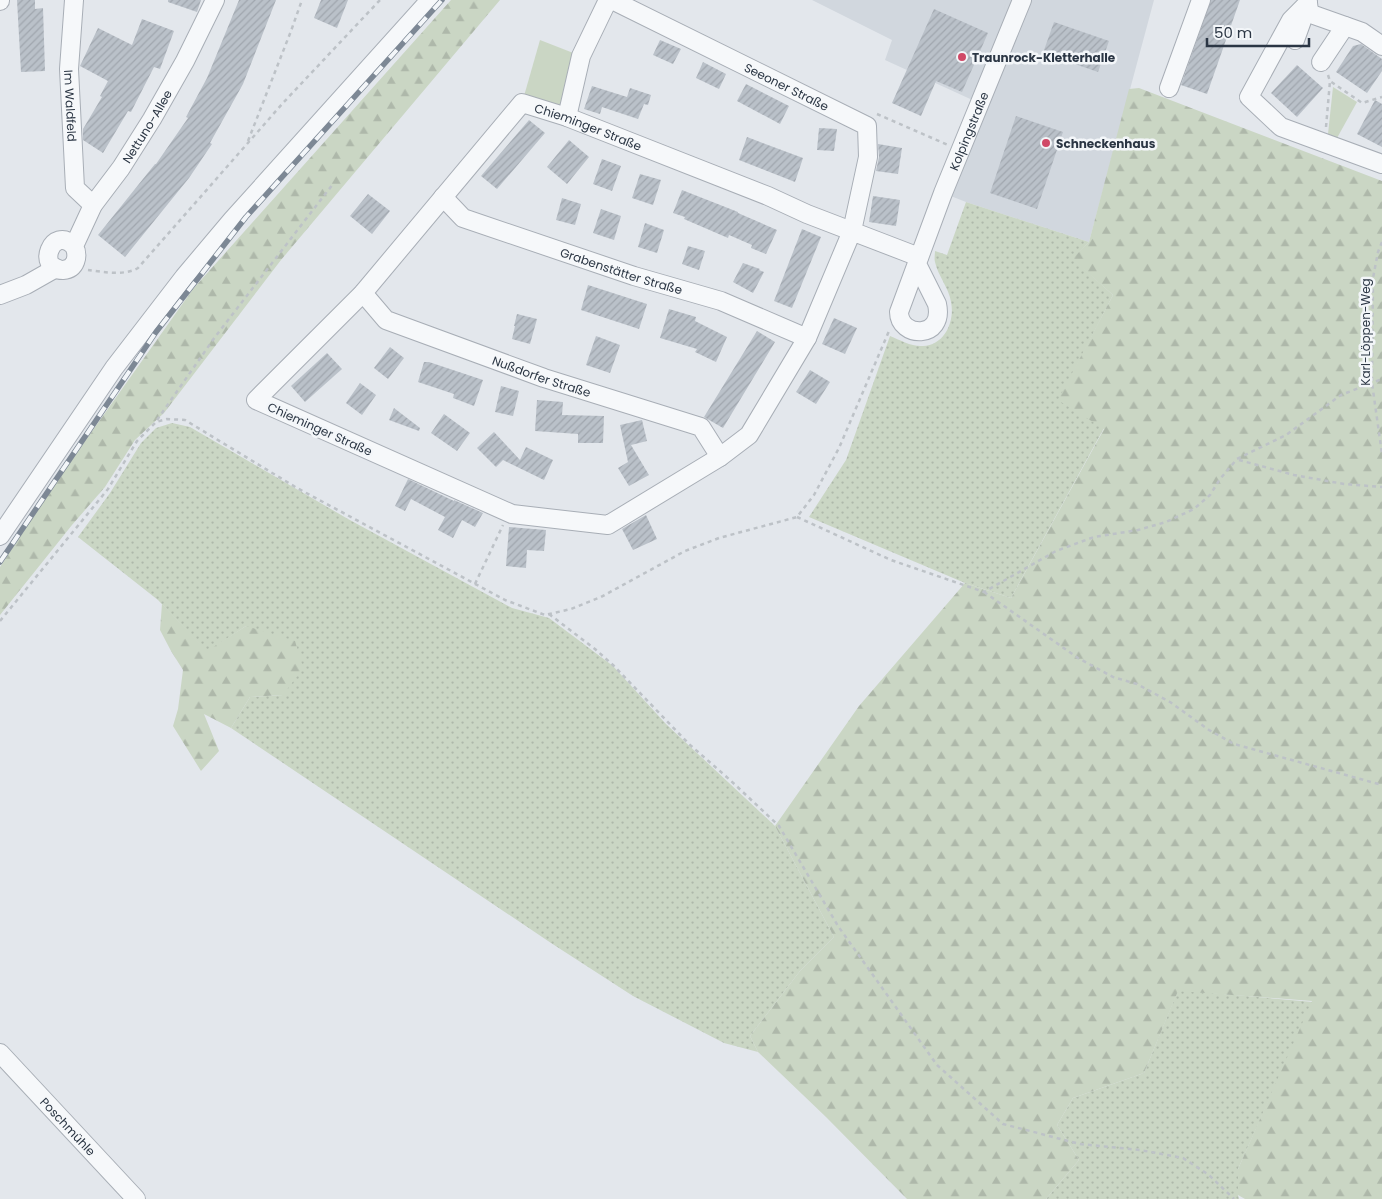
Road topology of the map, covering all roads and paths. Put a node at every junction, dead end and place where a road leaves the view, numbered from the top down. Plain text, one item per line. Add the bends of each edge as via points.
1 (74, 0) edge
2 (215, 0) edge
3 (302, 0) edge
4 (380, 0) edge
5 (430, 0) edge
6 (608, 0) edge
7 (612, 0) edge
8 (1022, 0) edge
9 (1201, 0) edge
10 (1309, 2) edge
11 (1345, 26) junction
12 (1295, 40) dead end
13 (1382, 46) edge
14 (1321, 62) joint
15 (1330, 81) junction
16 (1169, 88) dead end
17 (1382, 96) edge
18 (567, 117) junction
19 (867, 126) junction
20 (248, 143) junction
21 (1323, 143) junction
22 (960, 150) junction
23 (1382, 164) edge
24 (333, 184) dead end
25 (444, 197) junction
26 (93, 205) junction
27 (852, 230) junction
28 (1382, 242) edge
29 (74, 246) junction
30 (918, 260) junction
31 (64, 267) junction
32 (363, 293) junction
33 (0, 295) edge
34 (899, 318) junction
35 (807, 338) junction
36 (1382, 379) edge
37 (1372, 383) junction
38 (156, 422) junction
39 (1382, 454) edge
40 (720, 457) junction
41 (1237, 459) junction
42 (1382, 487) edge
43 (509, 513) junction
44 (797, 518) junction
45 (0, 536) edge
46 (475, 584) junction
47 (984, 592) junction
48 (547, 614) junction
49 (0, 621) edge
50 (1382, 784) edge
51 (0, 1053) edge
52 (136, 1199) edge
53 (1234, 1199) edge

1 - 26 street, Im Waldfeld via 69,69 74,188
2 - 26 street, Nettuno-Allee via 152,119
3 - 20 path
4 - 20 path
5 - 45 street via 184,277 114,368
6 - 18 street via 581,56
7 - 19 street, Seeoner Straße
8 - 22 street, Kolpingstraße
9 - 16 street
10 - 11 street via 1309,11 1314,15
10 - 12 street
10 - 21 street via 1291,20 1249,97 1281,127
11 - 13 street via 1362,32
11 - 14 street
14 - 15 path
15 - 17 path via 1362,103
15 - 21 path
18 - 25 street, Chieminger Straße via 522,103
18 - 27 street, Chieminger Straße
19 - 22 path via 872,112
19 - 27 street via 868,157
20 - 31 path via 138,268 132,272 104,272
21 - 23 street
22 - 30 street, Kolpingstraße
24 - 38 path via 216,337
25 - 32 street, Chieminger Straße
25 - 35 street, Grabenstätter Straße via 463,218 634,276 721,301
26 - 29 street, Nettuno-Allee
27 - 30 street, Chieminger Straße
27 - 35 street, Chieminger Straße
28 - 37 path, Karl-Löppen-Weg via 1373,278
29 - 31 street, Nettuno-Allee via 77,251 75,262
29 - 31 street via 63,240 49,249 50,262
30 - 34 street, Kolpingstraße
30 - 34 street via 937,304 938,318 929,329 922,331 908,327
31 - 33 street
32 - 40 street, Nußdorfer Straße via 386,320 544,378 701,427
32 - 43 street, Chieminger Straße via 256,400
34 - 44 path via 888,332 839,448 814,495
35 - 40 street, Chieminger Straße via 749,436
36 - 37 path
37 - 39 path, Karl-Löppen-Weg
37 - 41 path via 1341,395 1286,435
38 - 46 path via 167,418 185,420 297,488
38 - 49 path via 137,441 108,488
40 - 43 street, Chieminger Straße via 608,525
41 - 42 path via 1294,475
41 - 47 path via 1210,495 1194,509 1166,522 1094,537 1064,548
43 - 46 path
44 - 47 path via 891,560
44 - 48 path via 710,541 685,551 601,597
46 - 48 path via 505,600
47 - 50 path via 1078,658 1113,678 1137,684 1170,702 1234,744
48 - 53 path via 614,666 688,744 779,826 838,926 937,1065 1002,1124 1080,1144 1183,1158 1209,1175
51 - 52 street, Poschmühle

